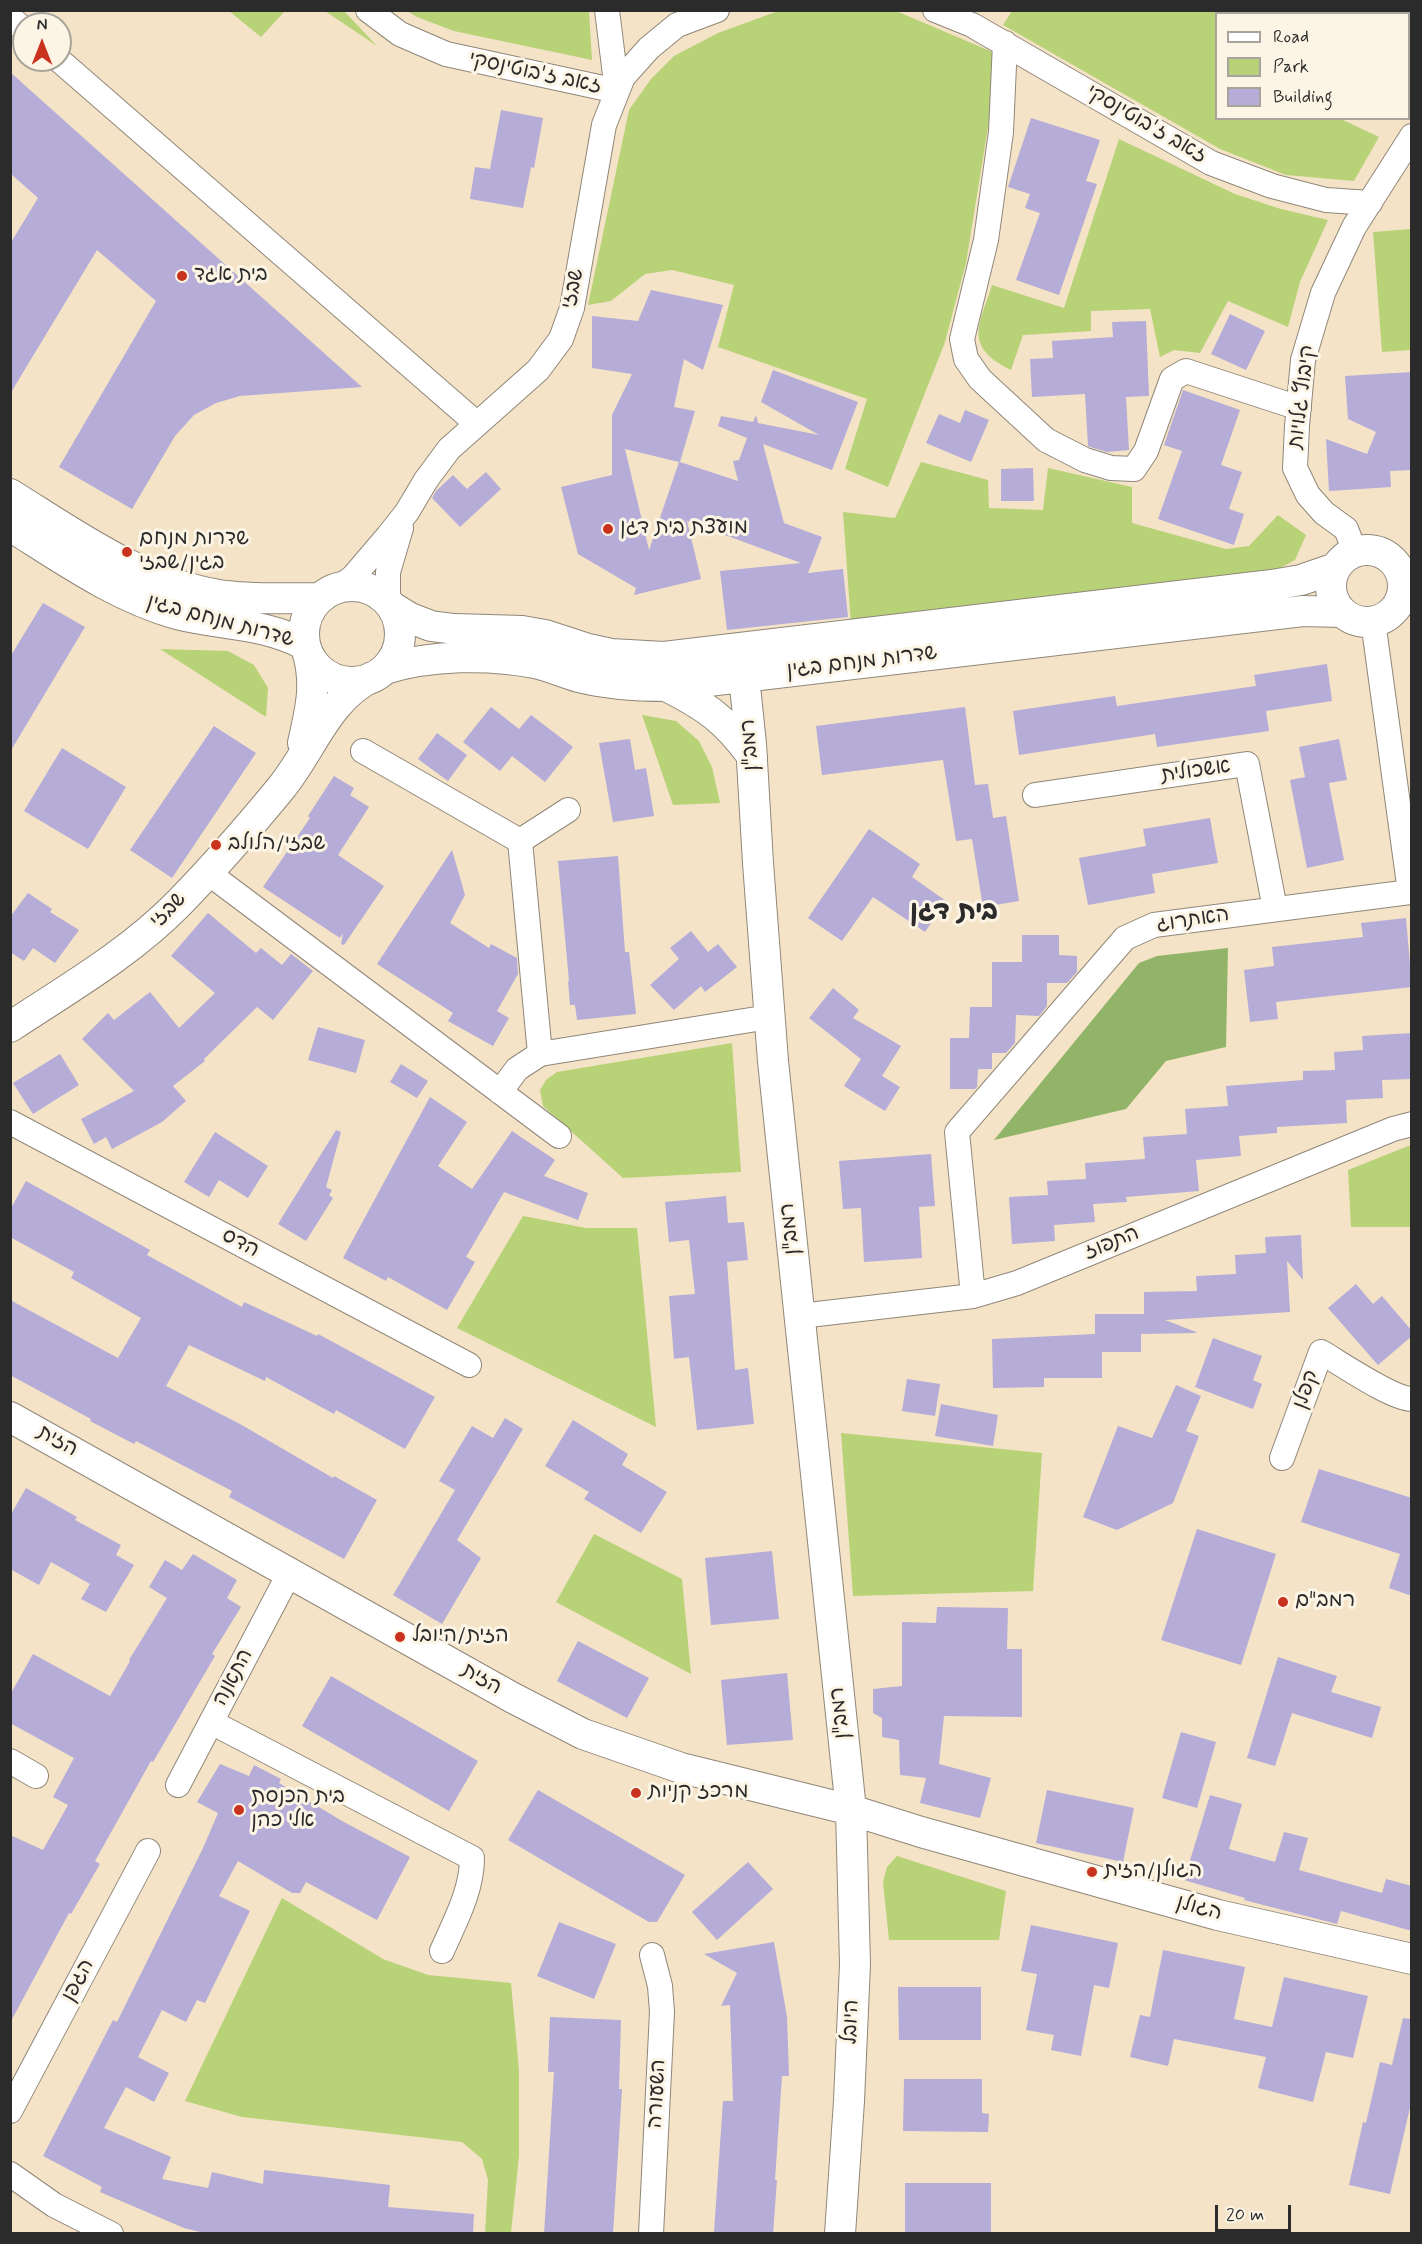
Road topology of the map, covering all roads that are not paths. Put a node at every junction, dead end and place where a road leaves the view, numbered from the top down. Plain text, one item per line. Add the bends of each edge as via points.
1 (368, 10) edge
2 (607, 10) edge
3 (717, 10) edge
4 (935, 10) edge
5 (1005, 44) junction
6 (72, 71) edge
7 (617, 92) junction
8 (1412, 136) edge
9 (1370, 202) junction
10 (1299, 408) junction
11 (476, 423) junction
12 (10, 494) edge
13 (407, 512) junction
14 (10, 526) edge
15 (1357, 558) junction
16 (1412, 558) edge
17 (328, 593) junction
18 (1405, 601) edge
19 (390, 605) junction
20 (1342, 612) junction
21 (1374, 621) junction
22 (307, 649) junction
23 (743, 663) junction
24 (378, 673) junction
25 (666, 686) junction
26 (363, 751) dead end
27 (752, 756) junction
28 (299, 764) junction
29 (1035, 795) dead end
30 (568, 810) dead end
31 (520, 841) junction
32 (207, 872) junction
33 (1275, 909) junction
34 (769, 1017) junction
35 (10, 1027) edge
36 (540, 1054) junction
37 (500, 1092) junction
38 (10, 1122) edge
39 (1412, 1124) edge
40 (559, 1136) dead end
41 (973, 1296) junction
42 (800, 1316) junction
43 (469, 1365) dead end
44 (1412, 1399) edge
45 (10, 1417) edge
46 (1282, 1458) dead end
47 (290, 1572) junction
48 (212, 1722) junction
49 (10, 1761) edge
50 (36, 1776) dead end
51 (178, 1785) dead end
52 (851, 1810) junction
53 (148, 1851) dead end
54 (442, 1951) dead end
55 (652, 1955) dead end
56 (1412, 1959) edge
57 (10, 2111) edge
58 (10, 2174) edge
59 (111, 2234) edge
60 (651, 2234) edge
61 (840, 2234) edge

1 - 7 street, זאב ז'בוטינסקי via 400,34 446,54
2 - 7 street, שבזי
3 - 7 street, זאב ז'בוטינסקי via 677,25 623,77
4 - 5 street, זאב ז'בוטינסקי
5 - 9 street, זאב ז'בוטינסקי via 1211,163 1272,186 1326,200
5 - 10 street via 994,190 962,339 966,359 980,379 1046,440 1084,460 1111,468 1134,469 1146,451 1172,379 1186,371
6 - 11 street
7 - 11 street, שבזי via 604,125 572,308 561,339 538,370
8 - 9 street, קיבוץ גלויות
9 - 10 street, קיבוץ גלויות via 1323,293 1303,360
10 - 15 street, קיבוץ גלויות via 1295,468 1308,495 1346,529
11 - 13 street, שבזי via 449,449
12 - 17 street, שדרות מנחם בגין via 124,564 183,587 248,598
13 - 17 street, שבזי via 353,577
13 - 19 street, שבזי via 388,572
14 - 22 street, שדרות מנחם בגין via 140,601 184,615 266,629 290,636
15 - 16 street, שדרות מנחם בגין
15 - 18 street via 1391,559 1403,581
15 - 20 street via 1332,579 1334,602
15 - 23 street, שדרות מנחם בגין via 1301,580 1272,585
17 - 19 street via 349,585 366,588
17 - 22 street via 310,610 304,624
18 - 21 street
19 - 23 street, שדרות מנחם בגין via 431,626 522,631 620,655
19 - 24 street via 399,623 400,639 395,655
20 - 21 street via 1352,619
20 - 23 street, שדרות מנחם בגין via 1294,612
21 - 33 street, האתרוג via 1410,892
22 - 24 street via 316,666 342,681 357,681
22 - 28 street, שבזי via 313,688
23 - 25 street, שדרות מנחם בגין
23 - 27 street, רמב"ן
24 - 25 street, שדרות מנחם בגין via 423,660 519,660 607,682
24 - 28 street, שבזי via 357,684 339,702
25 - 27 street via 713,713 734,731
26 - 31 street
27 - 34 street, רמב"ן
28 - 32 street, שבזי
29 - 33 street, אשכולית via 1246,764
30 - 31 street
31 - 36 street
32 - 35 street, שבזי via 132,946
32 - 37 street
33 - 41 street, האתרוג via 1154,925 1125,938 957,1132
34 - 36 street
34 - 42 street, רמב"ן
36 - 37 street via 517,1069
37 - 40 street
38 - 43 street, הדס
39 - 41 street, התפוז via 1017,1283
41 - 42 street, התפוז
42 - 52 street, רמב"ן
44 - 46 street, קפלן via 1390,1392 1322,1352
45 - 47 street, הזית
47 - 48 street, התאנה
47 - 52 street, הזית via 583,1734 681,1768
48 - 51 street, התאנה
48 - 54 street via 472,1858 465,1897
49 - 50 street
52 - 56 street, הגולן via 1218,1915
52 - 61 street, היובל via 855,1964
53 - 57 street, הגפן
55 - 60 street, השעורה via 662,2012
58 - 59 street via 54,2205

